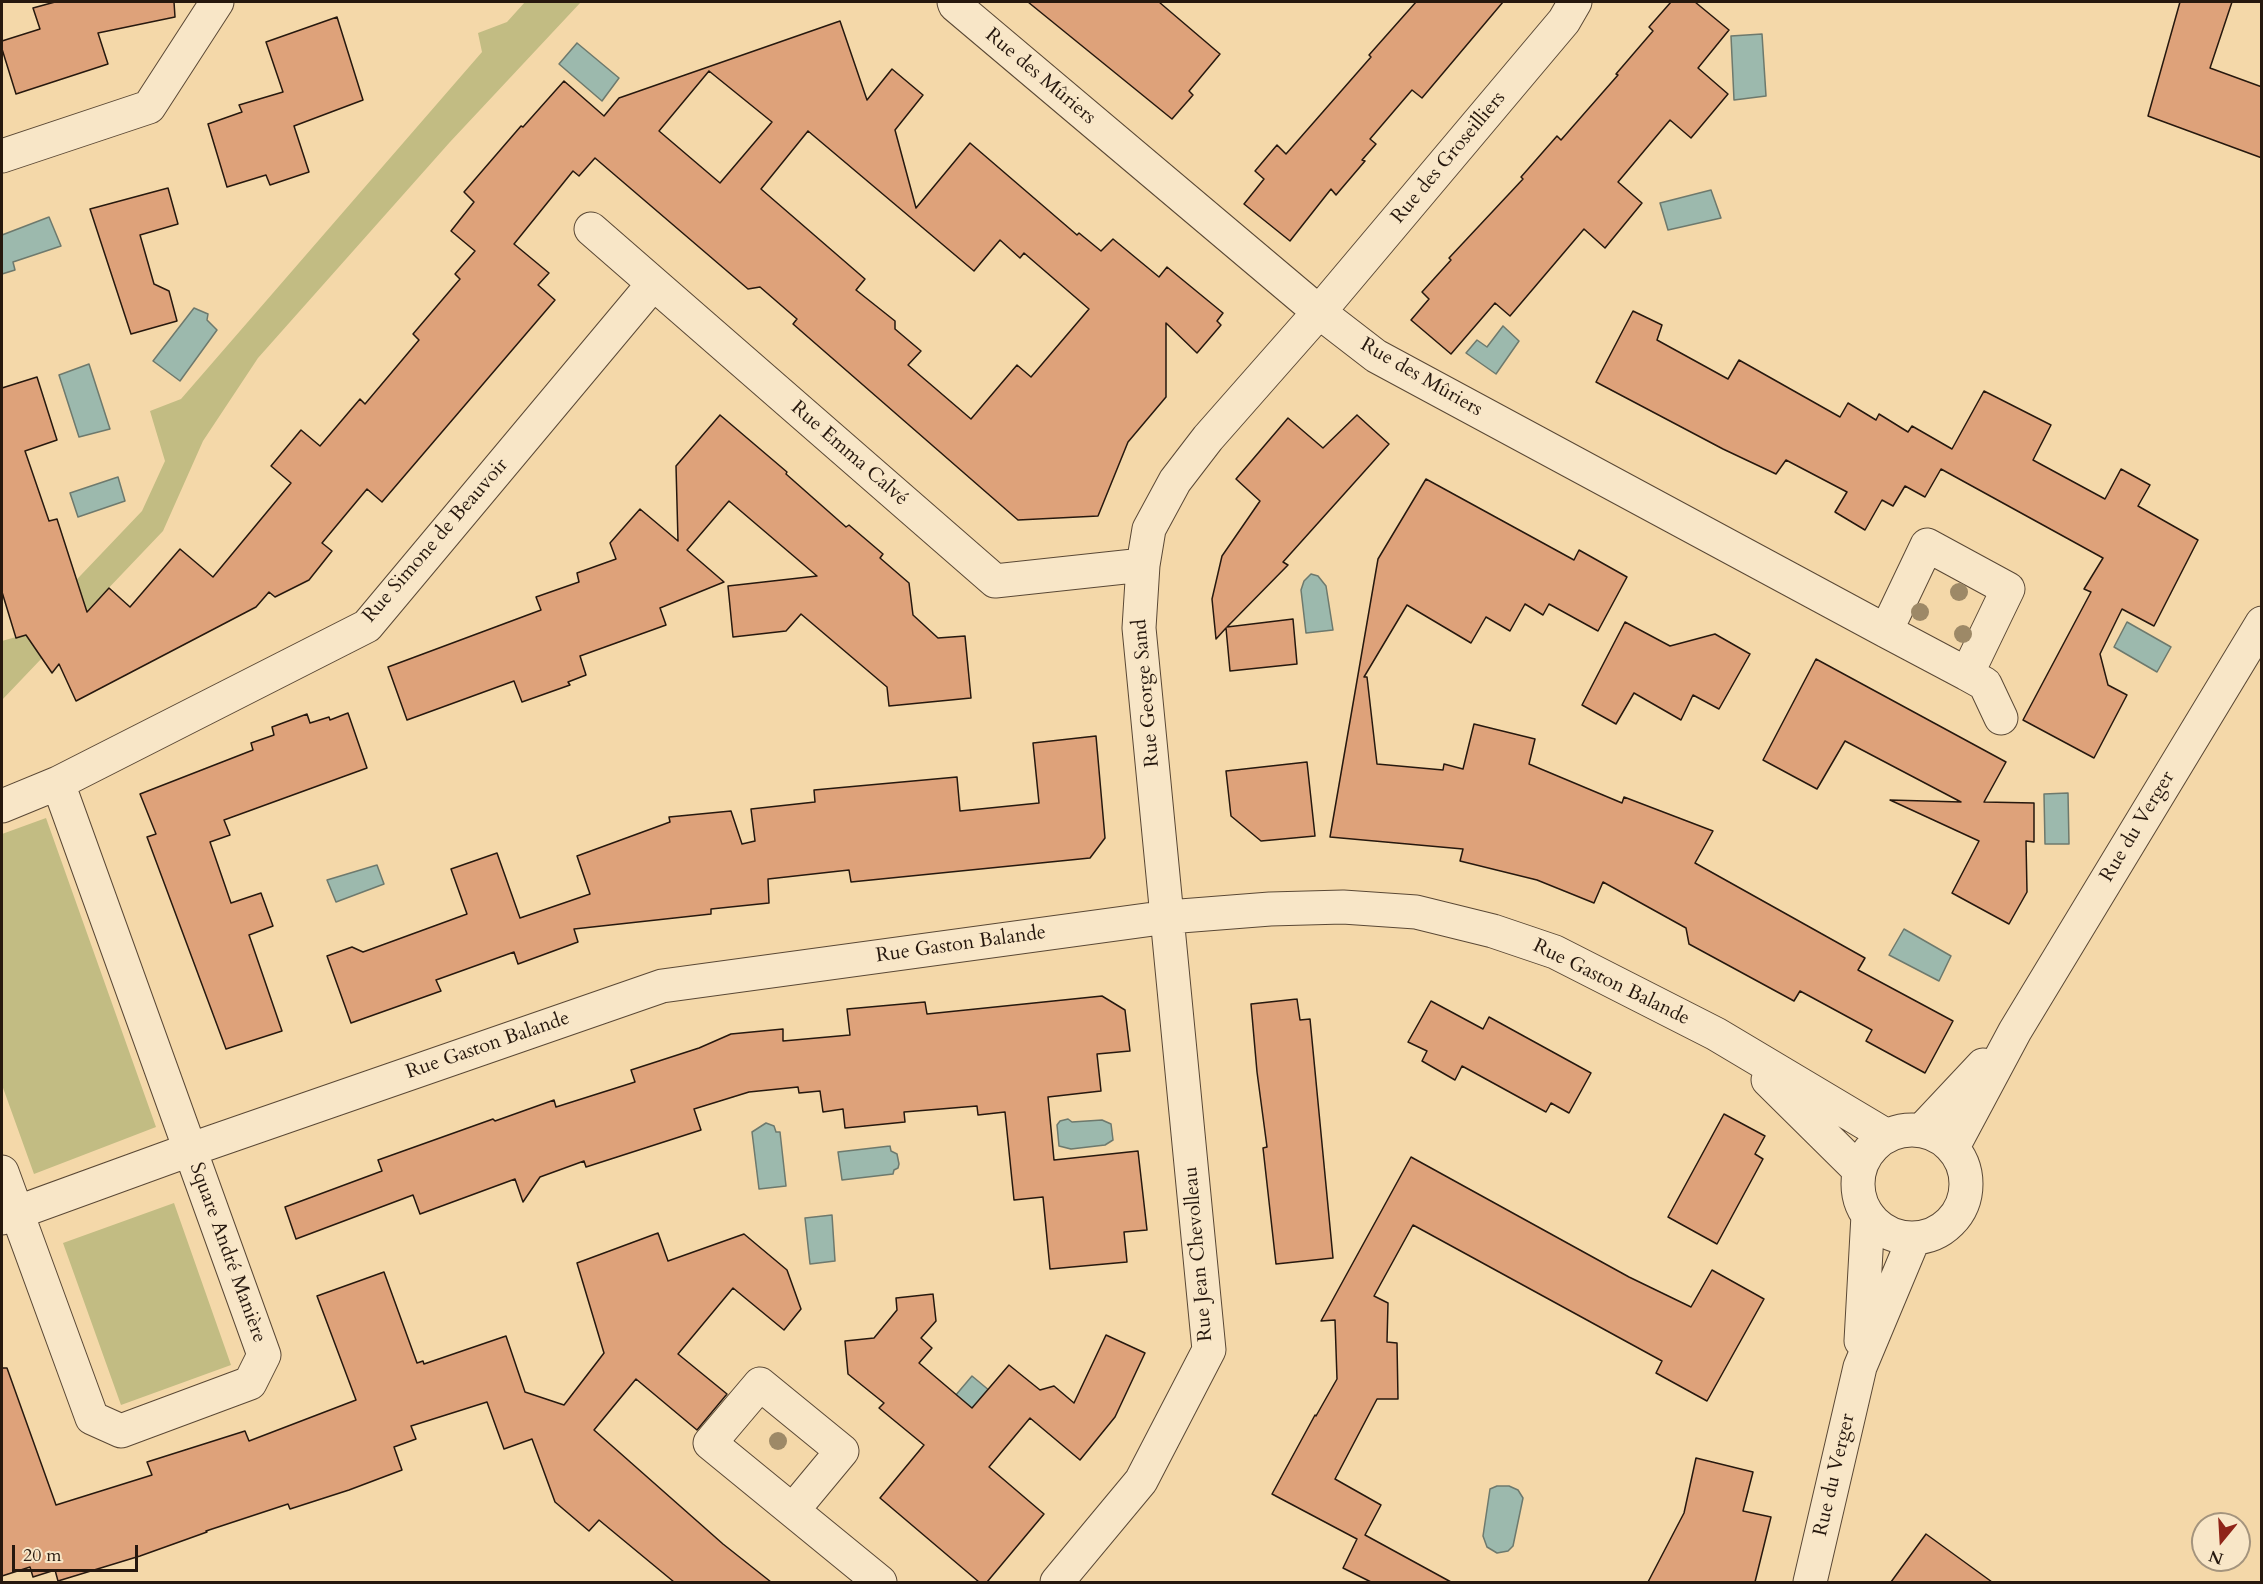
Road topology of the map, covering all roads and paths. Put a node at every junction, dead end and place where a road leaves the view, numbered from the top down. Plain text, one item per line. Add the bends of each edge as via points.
1 (217, 2) edge
2 (954, 2) edge
3 (1575, 2) edge
4 (2, 156) edge
5 (591, 229) dead end
6 (653, 284) junction
7 (1319, 312) junction
8 (1143, 566) junction
9 (2262, 623) edge
10 (1886, 631) junction
11 (1967, 674) junction
12 (2001, 718) dead end
13 (58, 783) junction
14 (2, 806) edge
15 (1168, 917) junction
16 (2015, 1031) junction
17 (1732, 1045) junction
18 (1922, 1130) junction
19 (1887, 1136) junction
20 (1953, 1148) junction
21 (189, 1150) junction
22 (1860, 1170) junction
23 (2, 1172) edge
24 (9, 1215) edge
25 (1868, 1215) junction
26 (1914, 1238) junction
27 (1860, 1367) junction
28 (794, 1510) dead end
29 (880, 1582) edge
30 (1057, 1582) edge
31 (1810, 1582) edge

1 - 4 street via 149,107
2 - 7 street, Rue des Mûriers
3 - 7 street, Rue des Groseilliers via 1564,21
5 - 6 street, Rue Emma Calvé
6 - 8 street, Rue Emma Calvé via 995,581
6 - 13 street, Rue Simone de Beauvoir via 367,626
7 - 8 street, Rue George Sand via 1175,481 1149,529
7 - 10 street, Rue des Mûriers via 1376,356
8 - 15 street, Rue George Sand via 1139,628
9 - 16 street, Rue du Verger
10 - 11 street, Rue des Mûriers
10 - 11 street via 1928,545 2008,589
11 - 12 street, Rue des Mûriers via 1985,684
13 - 14 street, Rue Simone de Beauvoir
13 - 21 street, Square André Manière
15 - 17 street, Rue Gaston Balande via 1333,907 1416,912 1555,952
15 - 21 street, Rue Gaston Balande via 662,986
15 - 30 street, Rue Jean Chevolleau via 1209,1350 1141,1481
16 - 18 street, Rue du Verger
16 - 20 street, Rue du Verger
17 - 19 street, Rue Gaston Balande
17 - 22 street, Rue Gaston Balande
18 - 19 street via 1904,1130
18 - 20 street via 1939,1136
19 - 22 street via 1875,1144
20 - 26 street via 1962,1162 1965,1197 1947,1226
21 - 24 street, Rue Gaston Balande
21 - 24 street, Square André Manière via 264,1354 250,1383 121,1431 92,1418
22 - 25 street via 1860,1193
23 - 24 street, Square André Manière
25 - 26 street via 1896,1236
25 - 27 street, Rue du Verger
26 - 27 street, Rue du Verger
27 - 31 street, Rue du Verger
28 - 29 street

